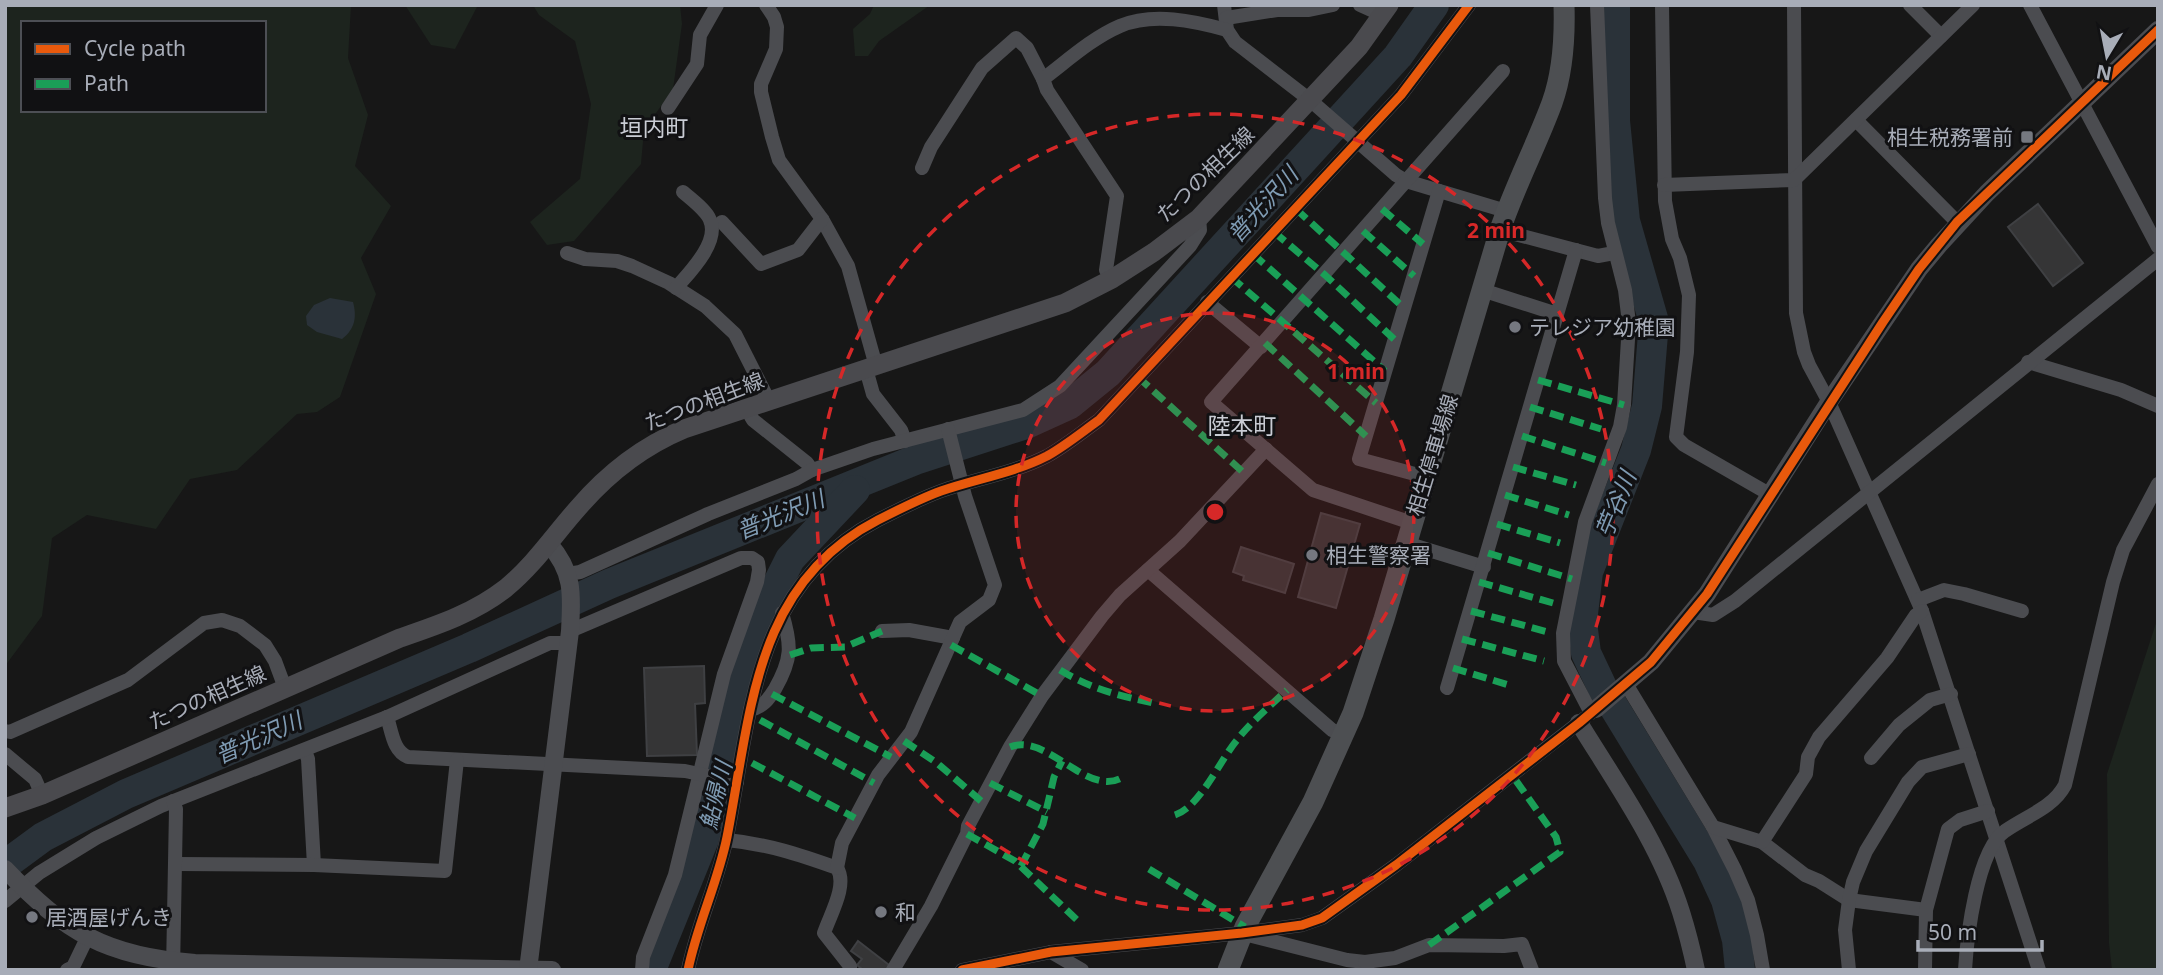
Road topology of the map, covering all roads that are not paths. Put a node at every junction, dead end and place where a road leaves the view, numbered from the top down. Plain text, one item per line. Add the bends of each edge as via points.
1 (717, 5) edge
2 (766, 5) edge
3 (1333, 5) edge
4 (1360, 5) edge
5 (1469, 5) edge
6 (1564, 5) edge
7 (1597, 5) edge
8 (1662, 5) edge
9 (1794, 5) edge
10 (1910, 5) edge
11 (1973, 5) edge
12 (2030, 5) edge
13 (1385, 10) edge
14 (1226, 18) edge
15 (2158, 30) edge
16 (1941, 36) junction
17 (1503, 71) dead end
18 (1043, 79) junction
19 (2080, 102) junction
20 (1314, 104) junction
21 (668, 108) dead end
22 (1856, 120) junction
23 (1356, 141) junction
24 (922, 167) dead end
25 (1794, 180) junction
26 (1406, 181) junction
27 (1664, 185) junction
28 (1439, 191) junction
29 (683, 192) dead end
30 (1199, 218) junction
31 (822, 219) junction
32 (1503, 220) junction
33 (722, 222) dead end
34 (1957, 222) junction
35 (2158, 247) edge
36 (1576, 250) junction
37 (567, 253) dead end
38 (1614, 253) junction
39 (2158, 259) edge
40 (1112, 279) junction
41 (676, 288) junction
42 (1482, 290) junction
43 (1207, 302) junction
44 (1557, 314) junction
45 (1261, 347) junction
46 (2028, 362) junction
47 (871, 368) junction
48 (769, 401) junction
49 (1829, 402) junction
50 (2158, 406) edge
51 (746, 408) junction
52 (949, 433) junction
53 (905, 440) junction
54 (1266, 449) junction
55 (813, 470) junction
56 (1426, 477) junction
57 (962, 479) junction
58 (2158, 484) edge
59 (1870, 490) junction
60 (1771, 495) junction
61 (1409, 533) junction
62 (549, 544) junction
63 (1484, 567) junction
64 (1148, 570) junction
65 (570, 579) junction
66 (1920, 606) junction
67 (2022, 611) dead end
68 (1693, 612) junction
69 (782, 613) junction
70 (882, 631) dead end
71 (570, 633) junction
72 (953, 638) junction
73 (1624, 686) junction
74 (285, 688) junction
75 (1447, 688) dead end
76 (1951, 694) junction
77 (750, 710) junction
78 (1589, 715) junction
79 (387, 717) junction
80 (5, 731) edge
81 (1344, 736) junction
82 (305, 751) junction
83 (5, 754) edge
84 (1969, 754) junction
85 (1871, 758) dead end
86 (457, 760) junction
87 (553, 764) junction
88 (704, 775) junction
89 (733, 781) junction
90 (42, 795) junction
91 (173, 801) junction
92 (5, 808) edge
93 (1988, 811) junction
94 (1713, 827) junction
95 (1998, 837) junction
96 (727, 840) junction
97 (1762, 842) junction
98 (177, 864) junction
99 (314, 865) junction
100 (836, 868) junction
101 (5, 869) edge
102 (22, 887) junction
103 (1849, 900) junction
104 (5, 901) edge
105 (1926, 910) junction
106 (1242, 933) junction
107 (87, 938) junction
108 (1051, 953) junction
109 (173, 966) edge
110 (1364, 966) edge
111 (528, 969) edge
112 (67, 970) edge
113 (552, 970) edge
114 (642, 970) edge
115 (688, 970) edge
116 (850, 970) edge
117 (893, 970) edge
118 (962, 970) edge
119 (1082, 970) edge
120 (1228, 970) edge
121 (1532, 970) edge
122 (1696, 970) edge
123 (1763, 970) edge
124 (1849, 970) edge
125 (1925, 970) edge
126 (1965, 970) edge
127 (2039, 970) edge

1 - 21 street via 700,35 697,64
2 - 31 street via 777,27 776,48 761,84 772,137 783,167
3 - 14 street
4 - 13 street
5 - 23 street via 1423,68
6 - 32 main road, 相生停車場線 via 1560,70 1552,102
7 - 38 street via 1605,198
8 - 27 street
9 - 25 street
10 - 16 street
11 - 16 street
12 - 19 street
13 - 20 main road, たつの相生線
14 - 18 street via 1138,21 1120,26
14 - 20 street via 1235,41
15 - 19 street
16 - 22 street
17 - 26 street
18 - 24 street via 1027,48 1016,38 982,68
18 - 40 street via 1117,196 1106,270
19 - 34 street
19 - 35 street
20 - 23 street
20 - 30 main road, たつの相生線
22 - 25 street
22 - 34 street
23 - 26 street
23 - 43 street
25 - 27 street
25 - 49 street via 1797,323 1804,352
26 - 28 street
26 - 45 street
27 - 60 street via 1672,239 1689,295 1676,438
28 - 32 street
28 - 56 street via 1359,459
29 - 41 street via 710,218 712,227 706,250
30 - 40 main road, たつの相生線
30 - 52 street via 1200,230 1190,246 1060,386 1023,411
31 - 33 street via 798,250 761,264
31 - 47 street via 848,266
32 - 36 street
32 - 42 main road, 相生停車場線
34 - 49 street
36 - 38 street via 1598,256
36 - 44 street
37 - 41 street via 617,261
38 - 78 street via 1629,323 1624,405 1585,522 1563,633 1564,661
39 - 46 street
40 - 47 main road, たつの相生線 via 1065,303
41 - 48 street via 736,334
42 - 44 street
42 - 56 main road, 相生停車場線
43 - 45 street
43 - 57 street via 1099,420 1077,436 1046,456
44 - 63 street
45 - 54 street via 1211,402
46 - 50 street
46 - 59 street
47 - 48 main road, たつの相生線
47 - 53 street via 873,394
48 - 51 main road, たつの相生線
49 - 59 street
49 - 60 street
51 - 55 street via 753,420
51 - 62 main road, たつの相生線 via 640,450 597,487
52 - 53 street
52 - 57 street
53 - 55 street
54 - 61 street via 1313,490
54 - 64 street
55 - 65 street
56 - 61 main road, 相生停車場線
57 - 69 street via 850,535 812,568
57 - 72 street via 995,585 989,600 960,622
58 - 95 street via 2123,550 2113,582 2065,785 2051,803
59 - 66 street
59 - 68 street via 1735,601 1713,615
60 - 68 street
61 - 63 street
61 - 81 main road, 相生停車場線
62 - 65 street via 562,558
62 - 74 main road, たつの相生線 via 520,575 480,606
63 - 75 street
64 - 81 street
64 - 117 street via 1119,594 1042,696 1010,747 931,906
65 - 71 street
66 - 67 street via 1944,590
66 - 76 street
66 - 97 street via 1887,658 1819,737 1808,757 1806,774
68 - 73 street via 1667,646
69 - 77 street
69 - 77 street via 789,635 786,669 769,699
70 - 72 street via 909,630
71 - 79 street
71 - 87 street
71 - 88 street via 741,558 758,562 757,582 724,674
72 - 100 street via 911,732 878,775 842,843
73 - 78 street
73 - 94 street
74 - 80 street via 265,645 240,626 222,620 204,623 128,680
74 - 90 main road, たつの相生線
76 - 84 street
76 - 85 street via 1930,701 1899,725
77 - 89 street
78 - 106 street via 1322,918
78 - 122 street via 1666,873
79 - 82 street
79 - 86 street via 401,754
81 - 106 main road, 相生停車場線
82 - 91 street
82 - 99 street
83 - 90 street via 34,779
84 - 93 street
84 - 103 street via 1922,766 1866,851
86 - 87 street
86 - 99 street via 445,871
87 - 88 street
87 - 111 street
88 - 89 street
88 - 114 street
89 - 96 street
90 - 92 main road, たつの相生線
91 - 98 street
91 - 102 street via 96,838
93 - 95 street
93 - 105 street via 1948,829
94 - 97 street
94 - 123 street via 1748,900
95 - 126 street via 1979,878
95 - 127 street
96 - 100 street via 790,850
96 - 115 street
97 - 103 street via 1805,875
98 - 99 street
98 - 109 street
100 - 116 street via 841,884 824,933
101 - 102 street
102 - 104 street
102 - 107 street
103 - 105 street
103 - 124 street via 1845,930
105 - 125 street
106 - 108 street
106 - 110 street
106 - 120 main road, 相生停車場線
107 - 109 street
107 - 112 street
108 - 118 street
108 - 119 street
109 - 111 street
110 - 121 street via 1429,945 1522,944
111 - 113 street

